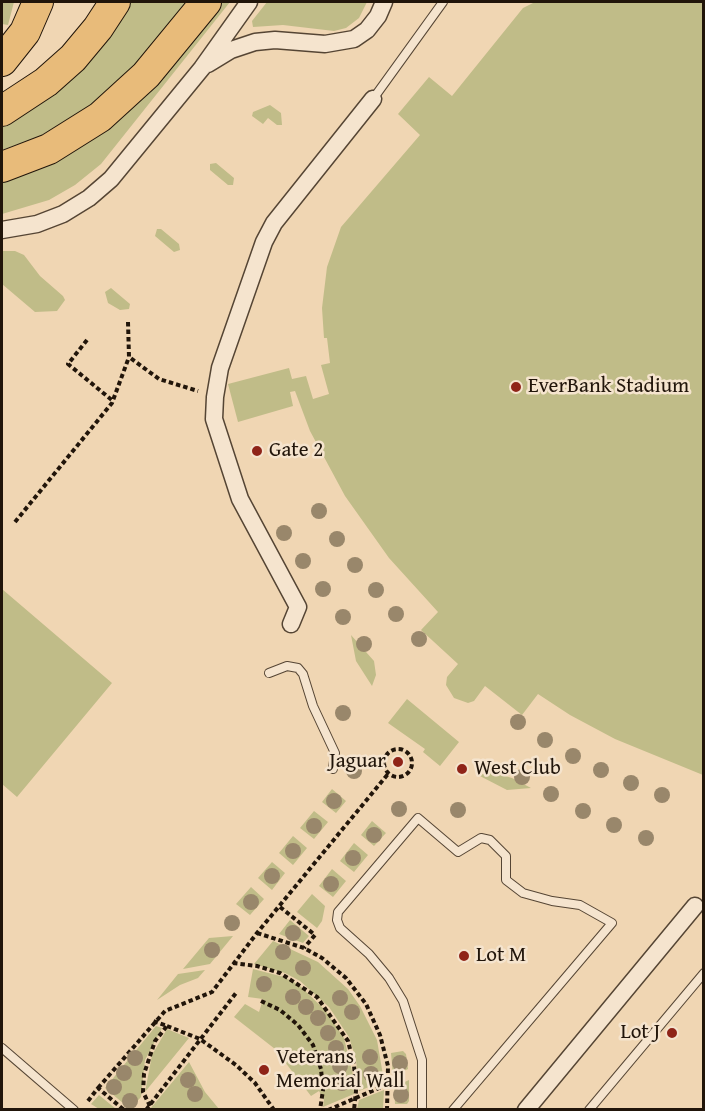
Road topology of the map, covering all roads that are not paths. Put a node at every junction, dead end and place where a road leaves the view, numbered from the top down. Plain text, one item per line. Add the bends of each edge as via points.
1 (38, 2) edge
2 (115, 2) edge
3 (207, 2) edge
4 (249, 2) edge
5 (384, 2) edge
6 (443, 2) edge
7 (2, 61) edge
8 (202, 68) junction
9 (373, 99) joint
10 (2, 111) edge
11 (2, 167) edge
12 (2, 230) edge
13 (291, 624) dead end
14 (269, 673) dead end
15 (333, 770) dead end
16 (695, 906) dead end
17 (704, 973) edge
18 (2, 1048) edge
19 (74, 1110) edge
20 (422, 1110) edge
21 (453, 1110) edge
22 (526, 1110) edge
23 (589, 1110) edge

1 - 7 highway via 25,32
2 - 10 highway via 73,58 46,82
3 - 11 highway via 146,75 100,117 49,149
4 - 8 street
5 - 8 street via 372,23 354,39 325,44 255,42 231,50
6 - 9 lane
8 - 12 street via 111,179 89,198 46,221
9 - 13 street via 274,223 220,368 215,397 214,419 240,499 298,607
14 - 15 lane via 287,666 298,668 303,674 335,753
16 - 22 street
17 - 23 lane
18 - 19 lane
20 - 21 lane via 422,1060 403,1001 389,978 340,928 337,920 338,912 418,818 458,852 482,838 490,840 506,856 506,880 523,893 580,905 612,923

